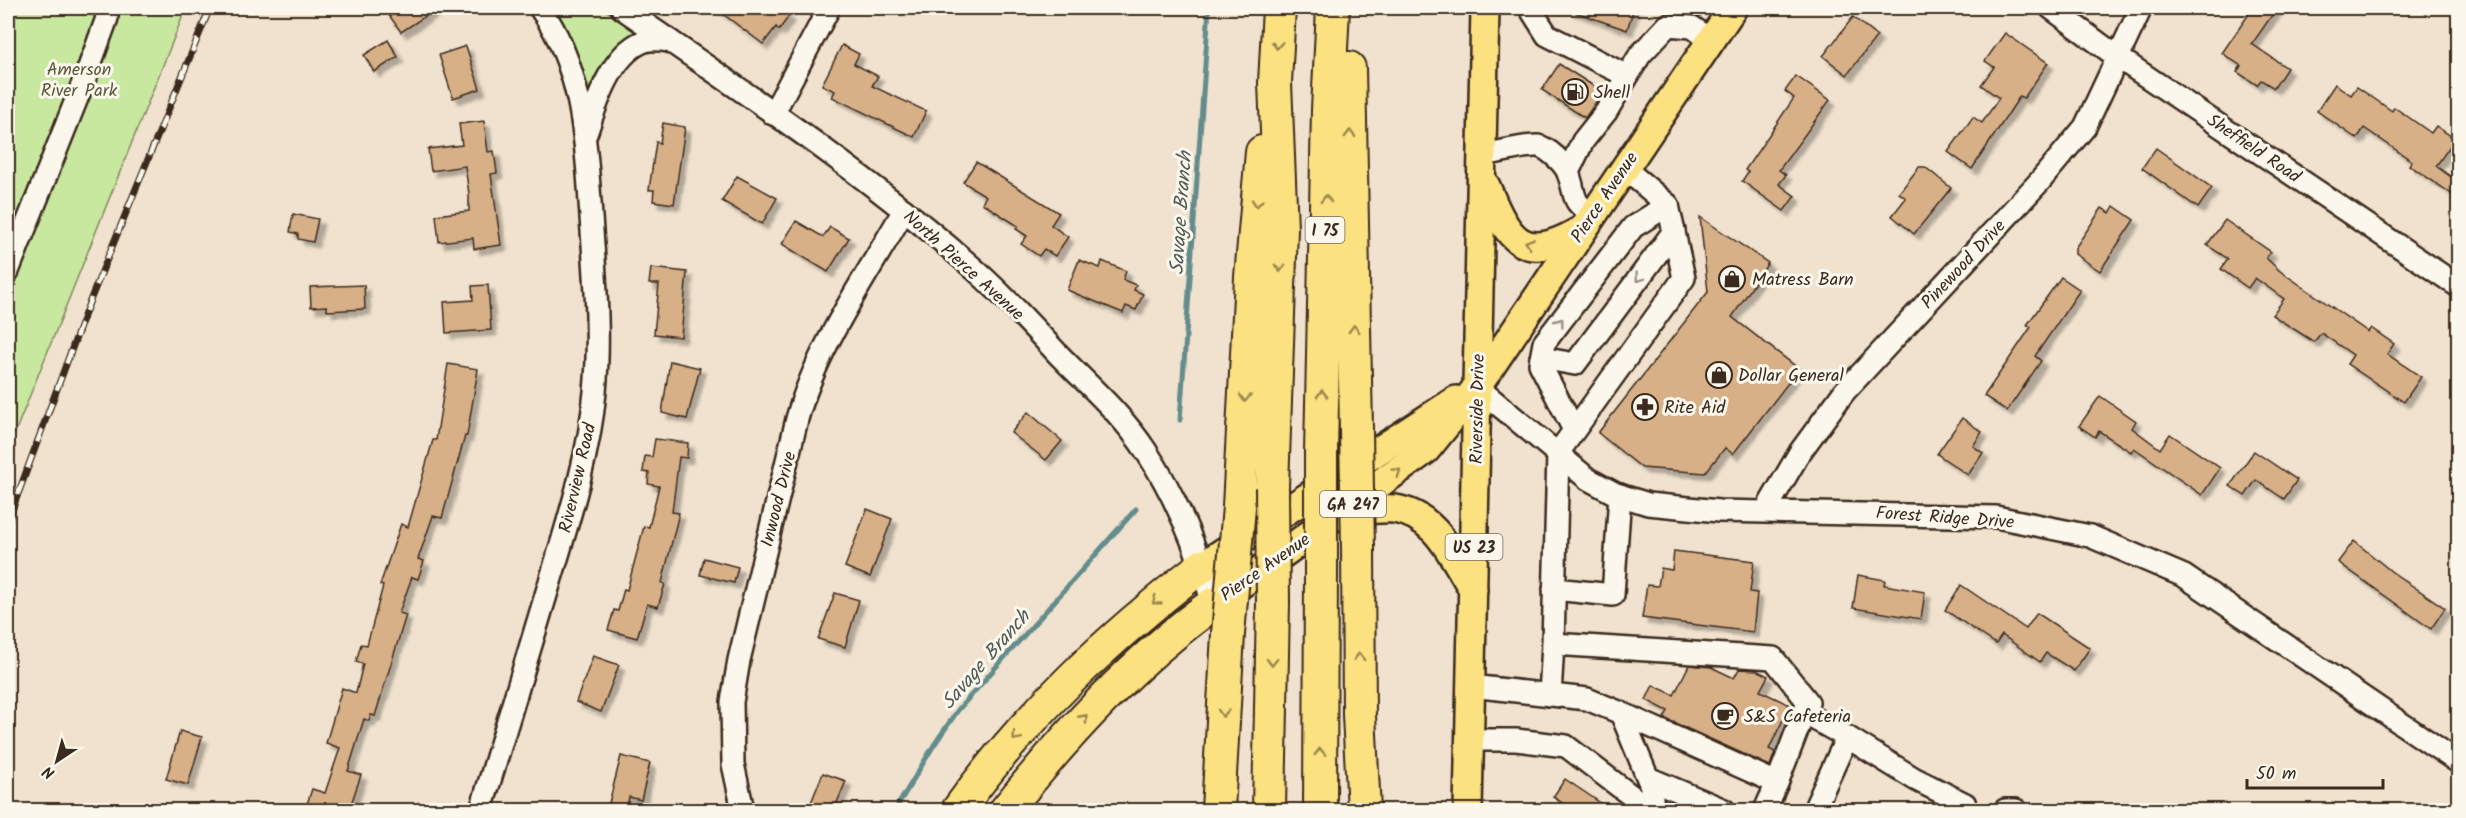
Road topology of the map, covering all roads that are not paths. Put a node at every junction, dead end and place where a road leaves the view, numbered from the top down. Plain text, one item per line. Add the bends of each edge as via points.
1 (105, 8) edge
2 (540, 8) edge
3 (622, 8) edge
4 (829, 8) edge
5 (1279, 8) edge
6 (1333, 8) edge
7 (1345, 8) edge
8 (1485, 8) edge
9 (1530, 8) edge
10 (1733, 8) edge
11 (2050, 8) edge
12 (2141, 8) edge
13 (1711, 40) junction
14 (670, 41) junction
15 (2116, 56) junction
16 (1627, 76) junction
17 (1275, 83) junction
18 (772, 114) junction
19 (586, 134) junction
20 (1482, 165) junction
21 (1624, 168) junction
22 (1568, 172) junction
23 (1668, 205) junction
24 (904, 210) junction
25 (1588, 222) junction
26 (1674, 231) junction
27 (8, 271) edge
28 (2458, 286) edge
29 (1541, 358) junction
30 (1477, 387) junction
31 (1574, 430) junction
32 (1557, 453) junction
33 (1620, 495) junction
34 (1766, 510) junction
35 (1343, 512) junction
36 (1202, 566) junction
37 (1473, 589) junction
38 (1554, 589) junction
39 (1213, 604) junction
40 (1553, 644) junction
41 (1471, 686) junction
42 (1550, 695) junction
43 (1621, 713) junction
44 (1804, 713) junction
45 (1848, 736) junction
46 (1470, 740) junction
47 (2458, 762) edge
48 (1648, 778) junction
49 (1777, 783) junction
50 (1965, 804) dead end
51 (1712, 808) edge
52 (486, 809) edge
53 (743, 810) edge
54 (958, 810) edge
55 (1006, 810) edge
56 (1218, 810) edge
57 (1269, 810) edge
58 (1320, 810) edge
59 (1364, 810) edge
60 (1468, 810) edge
61 (1651, 810) edge
62 (1765, 810) edge
63 (1814, 810) edge
64 (2005, 810) edge
65 (2016, 810) edge

1 - 27 street via 107,18 87,73
2 - 19 street, Riverview Road via 565,55
3 - 14 street, North Pierce Avenue
4 - 18 street
5 -> 17 highway, I 75
58 -> 6 highway, I 75, bridge via 1321,453
59 -> 7 highway, bridge
8 - 20 main road, Riverside Drive / US 23
9 - 16 street via 1547,34
10 - 13 main road, Pierce Avenue / GA 247
11 - 15 street, Sheffield Road
12 - 15 street, Pinewood Drive
13 - 16 street via 1692,27 1668,25 1640,55
13 - 21 main road, Pierce Avenue / GA 247
14 - 18 street, North Pierce Avenue
14 - 19 street, Riverview Road via 653,39 628,51 606,85
15 - 28 street, Sheffield Road
15 - 34 street, Pinewood Drive via 2085,127 1844,393 1800,452
16 - 22 street via 1583,141
17 -> 56 highway, bridge via 1260,165
17 -> 57 highway, I 75, bridge via 1281,229 1272,487
18 - 24 street, North Pierce Avenue
19 - 52 street, Riverview Road via 598,345 590,429 567,525
20 - 22 street via 1538,146
25 -> 20 main road via 1548,247 1522,243 1503,225
20 - 30 main road, Riverside Drive / US 23
21 - 23 street
21 - 25 main road, Pierce Avenue / GA 247
22 - 25 street via 1573,197
23 - 26 street
29 -> 23 street via 1544,343 1633,227
24 - 36 street, North Pierce Avenue via 971,266 1125,422 1166,482
24 - 53 street, Inwood Drive via 821,356 800,408 732,702 733,764
25 - 30 main road, Pierce Avenue / GA 247
26 -> 29 street via 1575,363
26 - 31 street via 1684,278
29 - 31 street via 1540,364
30 - 32 street, Forest Ridge Drive
35 -> 30 main road, Pierce Avenue / GA 247 via 1426,450
30 - 36 main road, Pierce Avenue / GA 247
30 - 37 main road, Riverside Drive / US 23
31 - 32 street
32 - 33 street, Forest Ridge Drive via 1588,479
32 - 38 street
33 - 34 street, Forest Ridge Drive via 1676,509
33 - 38 street via 1613,595
34 - 47 street, Forest Ridge Drive via 1996,517 2090,536 2184,576
35 - 37 main road via 1393,509 1421,519 1437,532
35 - 39 main road, Pierce Avenue / GA 247
36 - 39 street, North Pierce Avenue
36 -> 54 highway via 1145,609 1084,664 1011,743
37 - 41 main road, Riverside Drive / US 23
38 - 40 street
55 -> 39 highway via 1092,709 1146,658
40 - 42 street
40 - 44 street via 1773,658 1808,702
41 - 42 street
41 - 46 main road, Riverside Drive / US 23
42 - 43 street via 1587,699
43 - 48 street
43 - 49 street
44 - 45 street
44 - 49 street
45 - 50 street via 1915,779
45 - 63 street
46 - 60 main road, Riverside Drive / US 23
46 - 61 street via 1566,746
48 - 51 street
48 - 61 street
49 - 62 street
64 - 65 street

